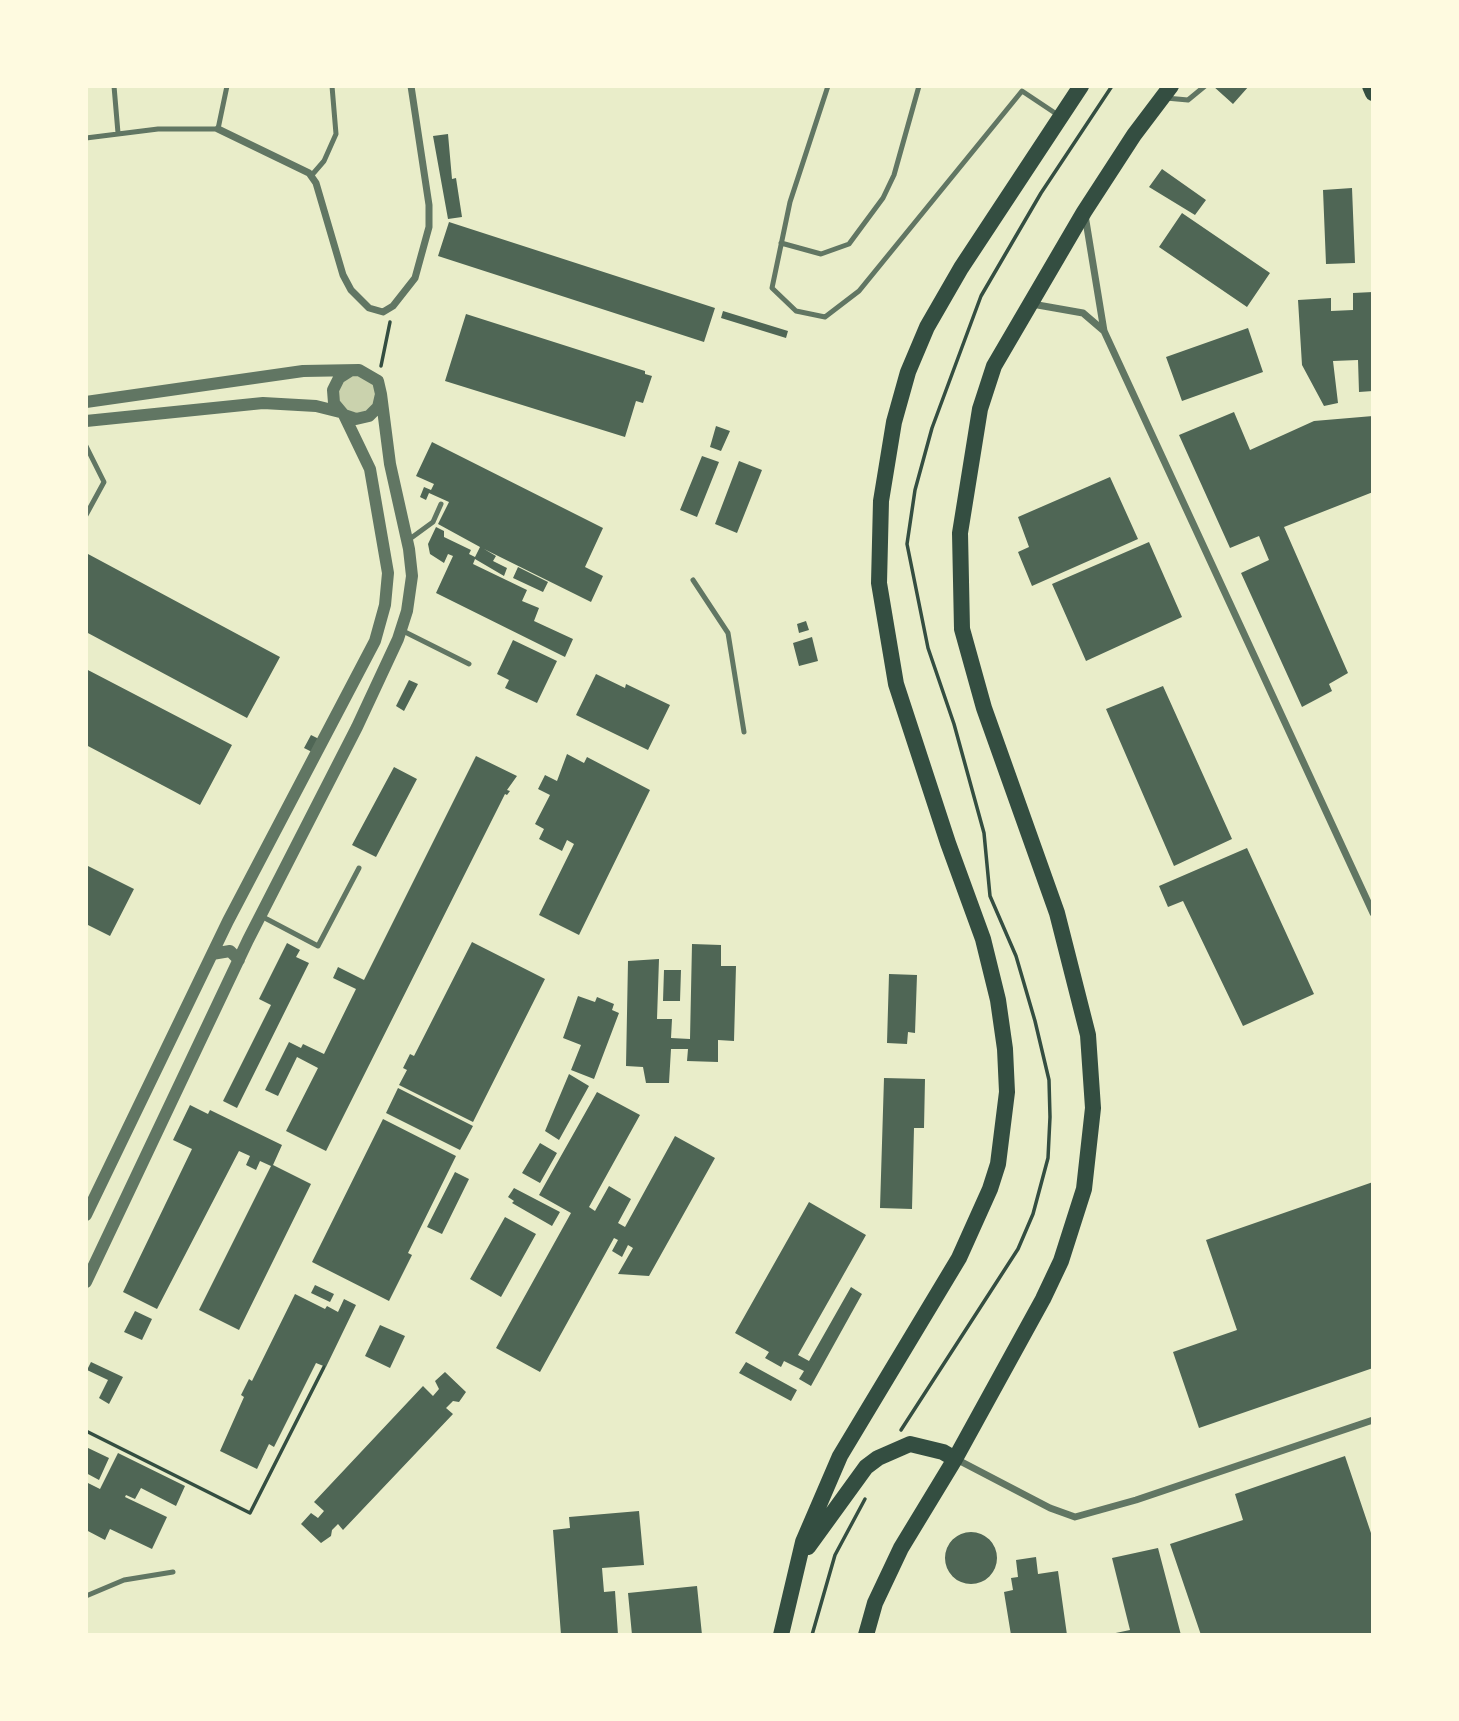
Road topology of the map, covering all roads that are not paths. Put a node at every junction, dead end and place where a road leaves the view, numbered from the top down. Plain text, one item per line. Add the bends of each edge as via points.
1 (114, 86) edge
2 (227, 86) edge
3 (332, 86) edge
4 (411, 86) edge
5 (828, 86) edge
6 (919, 86) edge
7 (1080, 86) edge
8 (1205, 86) edge
9 (1370, 86) edge
10 (1167, 92) edge
11 (1373, 93) edge
12 (1061, 116) junction
13 (218, 128) junction
14 (118, 133) junction
15 (86, 138) edge
16 (311, 176) junction
17 (1084, 212) junction
18 (781, 243) junction
19 (1028, 303) junction
20 (1104, 331) junction
21 (350, 371) junction
22 (379, 388) junction
23 (86, 402) edge
24 (342, 414) junction
25 (86, 421) edge
26 (86, 446) edge
27 (441, 505) dead end
28 (86, 515) edge
29 (407, 541) junction
30 (694, 580) dead end
31 (401, 630) junction
32 (469, 664) dead end
33 (744, 733) dead end
34 (359, 868) dead end
35 (1373, 913) edge
36 (261, 916) junction
37 (228, 922) junction
38 (248, 940) junction
39 (212, 954) junction
40 (239, 960) junction
41 (86, 1215) edge
42 (86, 1282) edge
43 (1373, 1420) edge
44 (956, 1459) junction
45 (794, 1568) junction
46 (173, 1572) dead end
47 (86, 1596) edge
48 (781, 1635) edge
49 (866, 1635) edge

1 - 14 lane
2 - 13 lane
3 - 16 lane via 336,134 324,162
4 - 16 street via 429,227 415,278 383,312 369,308 351,290
5 - 18 lane
6 - 18 lane via 889,187 849,244 821,254
7 - 12 highway
8 - 10 lane via 1188,100
9 - 11 highway
10 - 17 highway
12 - 18 lane via 1022,91 859,291 825,317 796,311 772,288
12 - 45 highway via 961,268 928,327 894,422 881,501 879,583 897,684 983,939 998,1000 1007,1092 1000,1153 990,1189 959,1258 840,1455
13 - 14 lane
13 - 16 street
14 - 15 lane
17 - 19 highway
17 - 20 street
19 - 20 street via 1083,313
19 - 44 highway via 994,366 980,409 960,533 962,629 984,708 1078,985 1088,1035 1093,1108 1084,1189 1061,1261
20 - 35 street
21 - 22 street via 368,373
21 - 23 street via 303,371
21 - 24 street via 339,378 333,390 334,403
22 - 24 street via 378,407 369,416 356,419
22 - 29 street
24 - 25 street via 316,406 263,403
24 - 37 street via 370,469 388,573 385,605 375,641
26 - 28 lane via 104,482
27 - 29 lane via 433,522
29 - 31 street via 412,576
30 - 33 lane via 727,633
31 - 32 lane
31 - 36 street
34 - 36 lane via 318,946
36 - 38 street
37 - 38 street via 234,934
37 - 39 street
38 - 40 street
39 - 40 street via 228,951
39 - 41 street
40 - 42 street
43 - 44 street via 1075,1517
44 - 45 highway via 910,1444 878,1458 840,1500
44 - 49 highway via 901,1548
45 - 48 highway
46 - 47 lane via 124,1580

